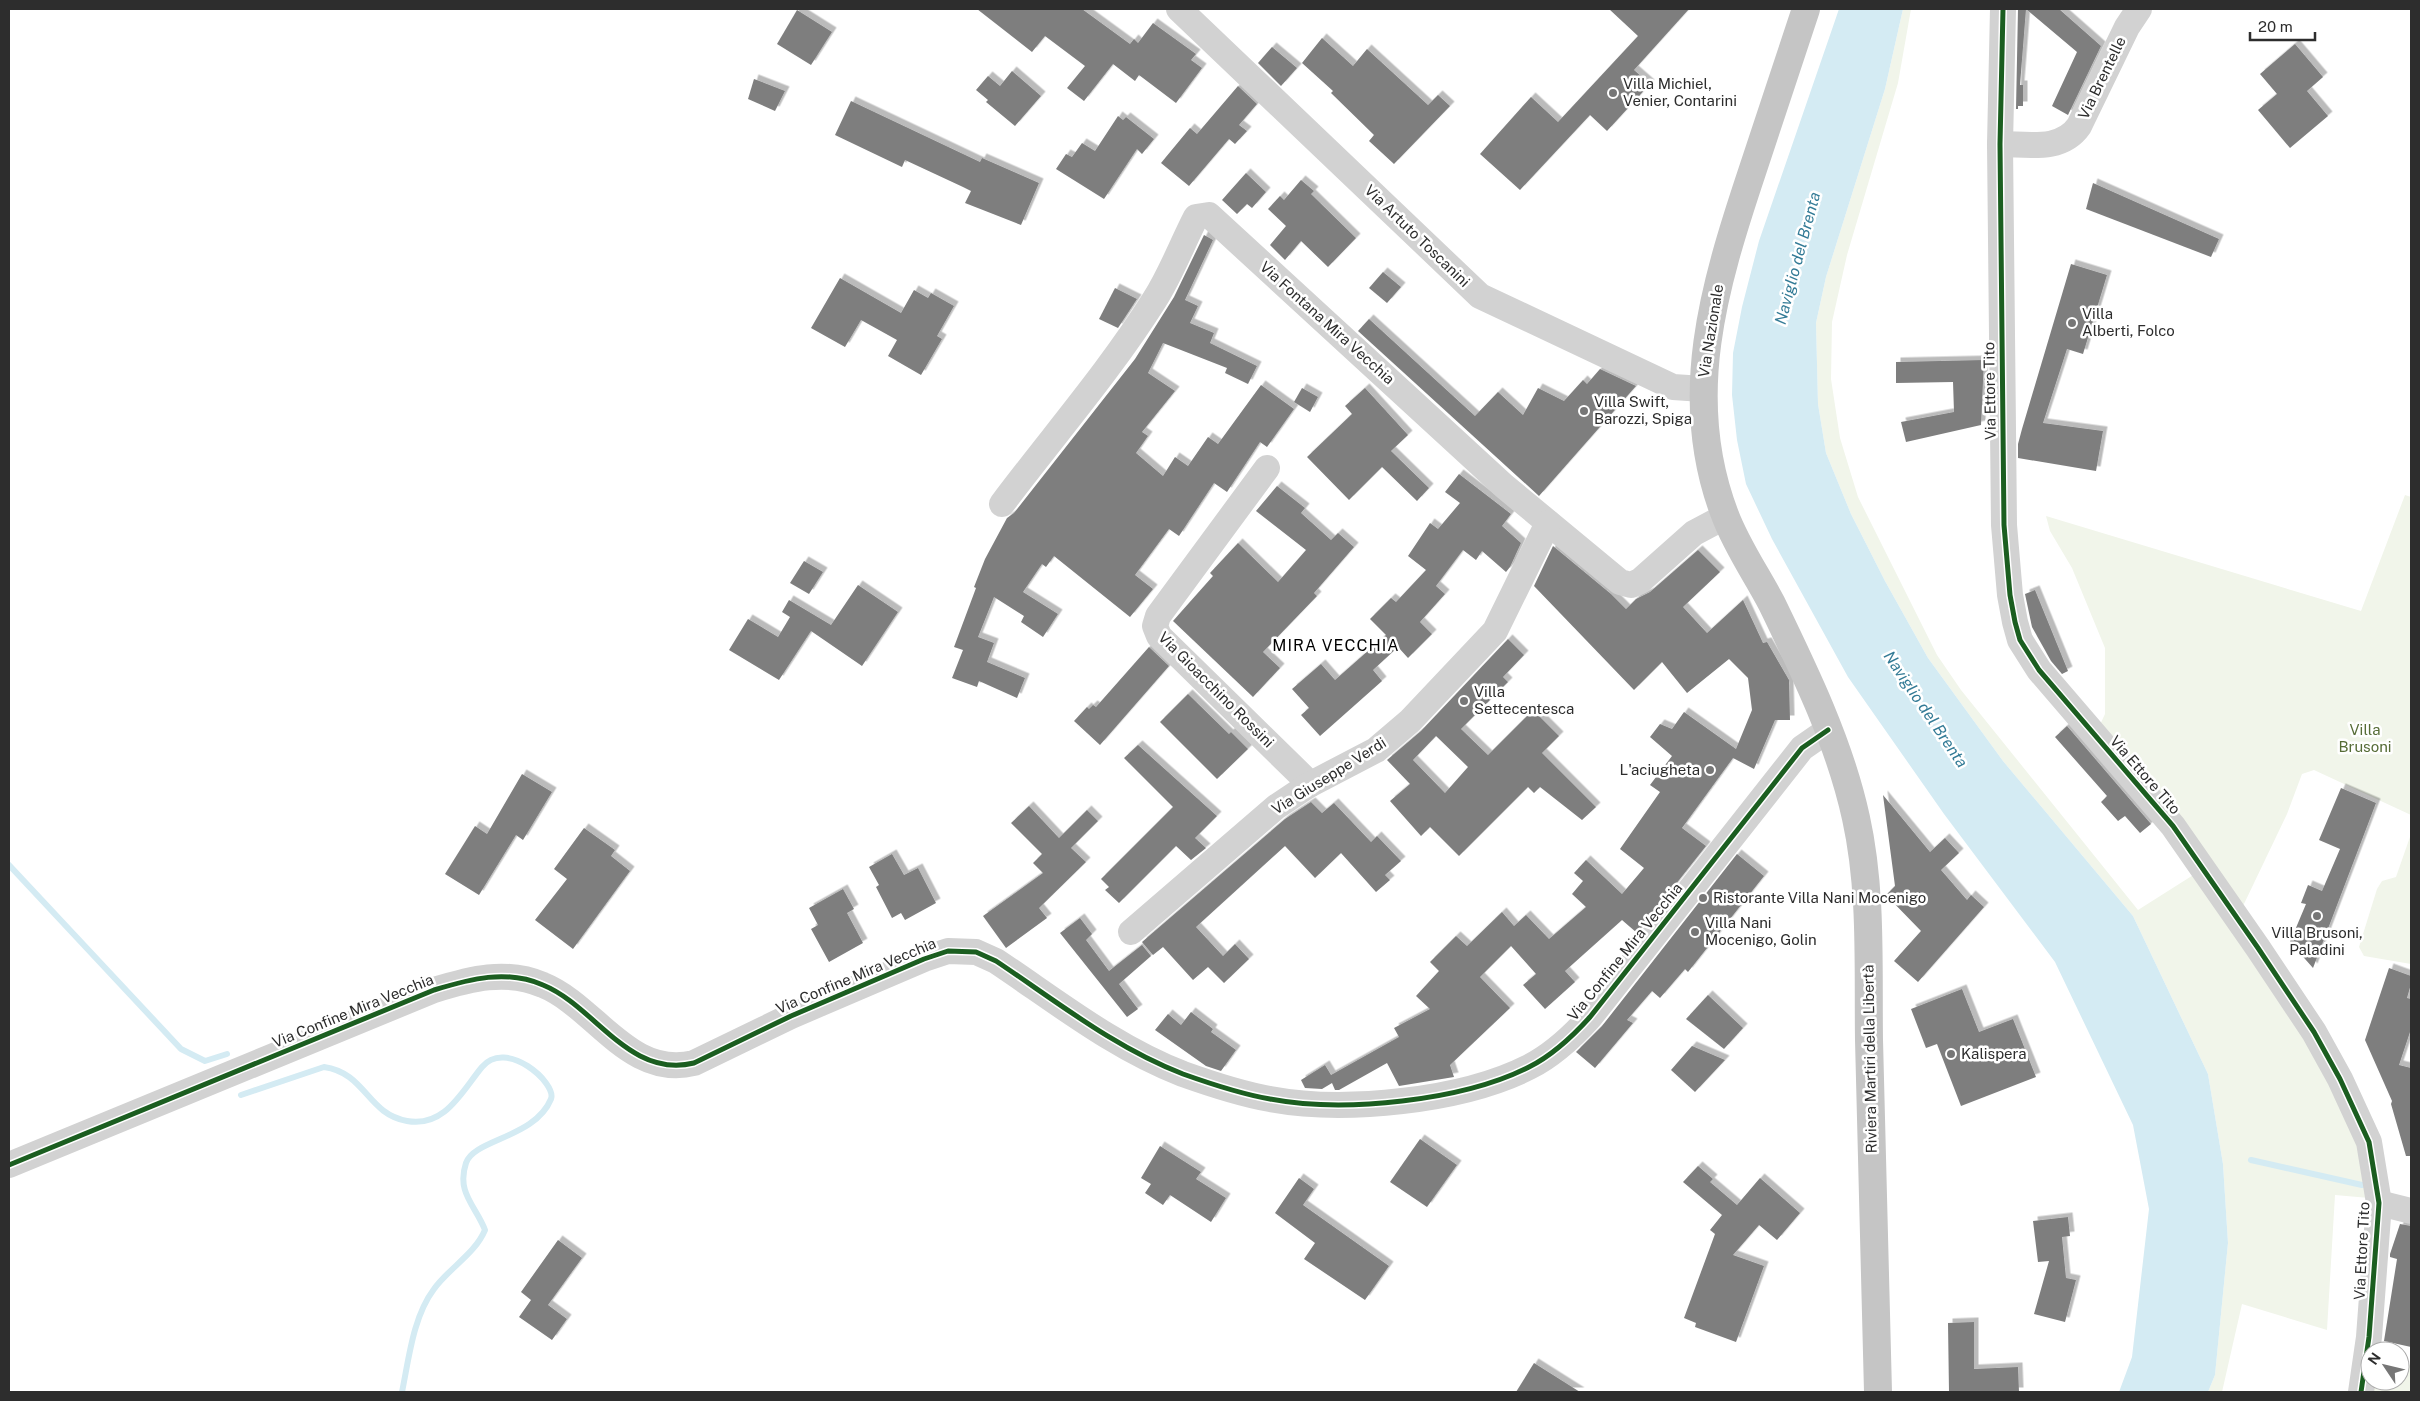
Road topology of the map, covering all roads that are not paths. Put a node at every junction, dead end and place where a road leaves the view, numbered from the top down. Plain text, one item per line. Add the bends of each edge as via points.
1 (1179, 9) edge
2 (1806, 9) edge
3 (2003, 9) edge
4 (2139, 9) edge
5 (2000, 144) junction
6 (1703, 388) junction
7 (1267, 468) dead end
8 (1002, 504) dead end
9 (1726, 516) junction
10 (1548, 523) junction
11 (1828, 730) junction
12 (1309, 786) junction
13 (1131, 932) dead end
14 (9, 1165) edge
15 (2379, 1203) junction
16 (2411, 1211) edge
17 (1878, 1392) edge
18 (2361, 1392) edge

1 - 6 street, Via Artuto Toscanini via 1480,296 1673,386
2 - 6 main road, Via Nazionale via 1726,252 1706,341
3 - 5 street, Via Ettore Tito
4 - 5 street, Via Brentelle via 2126,27 2079,126 2072,134 2055,144
5 - 15 street, Via Ettore Tito via 2004,525 2010,595 2020,640 2039,670 2173,826 2314,1032 2369,1142
6 - 9 main road, Via Nazionale via 1713,477
7 - 12 street, Via Gioacchino Rossini via 1158,616 1155,626 1159,636
8 - 10 street, Via Fontana Mira Vecchia via 1128,340 1156,297 1196,217 1209,215
9 - 10 street, Via Fontana Mira Vecchia via 1694,532 1640,581 1631,585 1620,582
9 - 11 main road, Via Nazionale via 1771,603
10 - 12 street, Via Giuseppe Verdi via 1495,632 1410,721 1376,750
11 - 14 street, Via Confine Mira Vecchia via 1802,748 1573,1036 1545,1057 1507,1077 1437,1095 1355,1105 1298,1103 1240,1091 1183,1074 1130,1049 996,961 976,952 948,951 791,1016 694,1063 678,1066 653,1061 626,1047 543,985 514,977 493,976 465,981 434,990
11 - 17 main road, Riviera Martiri della Libertà via 1857,821 1866,915
12 - 13 street, Via Giuseppe Verdi via 1276,807
15 - 16 street
15 - 18 street, Via Ettore Tito via 2369,1337

